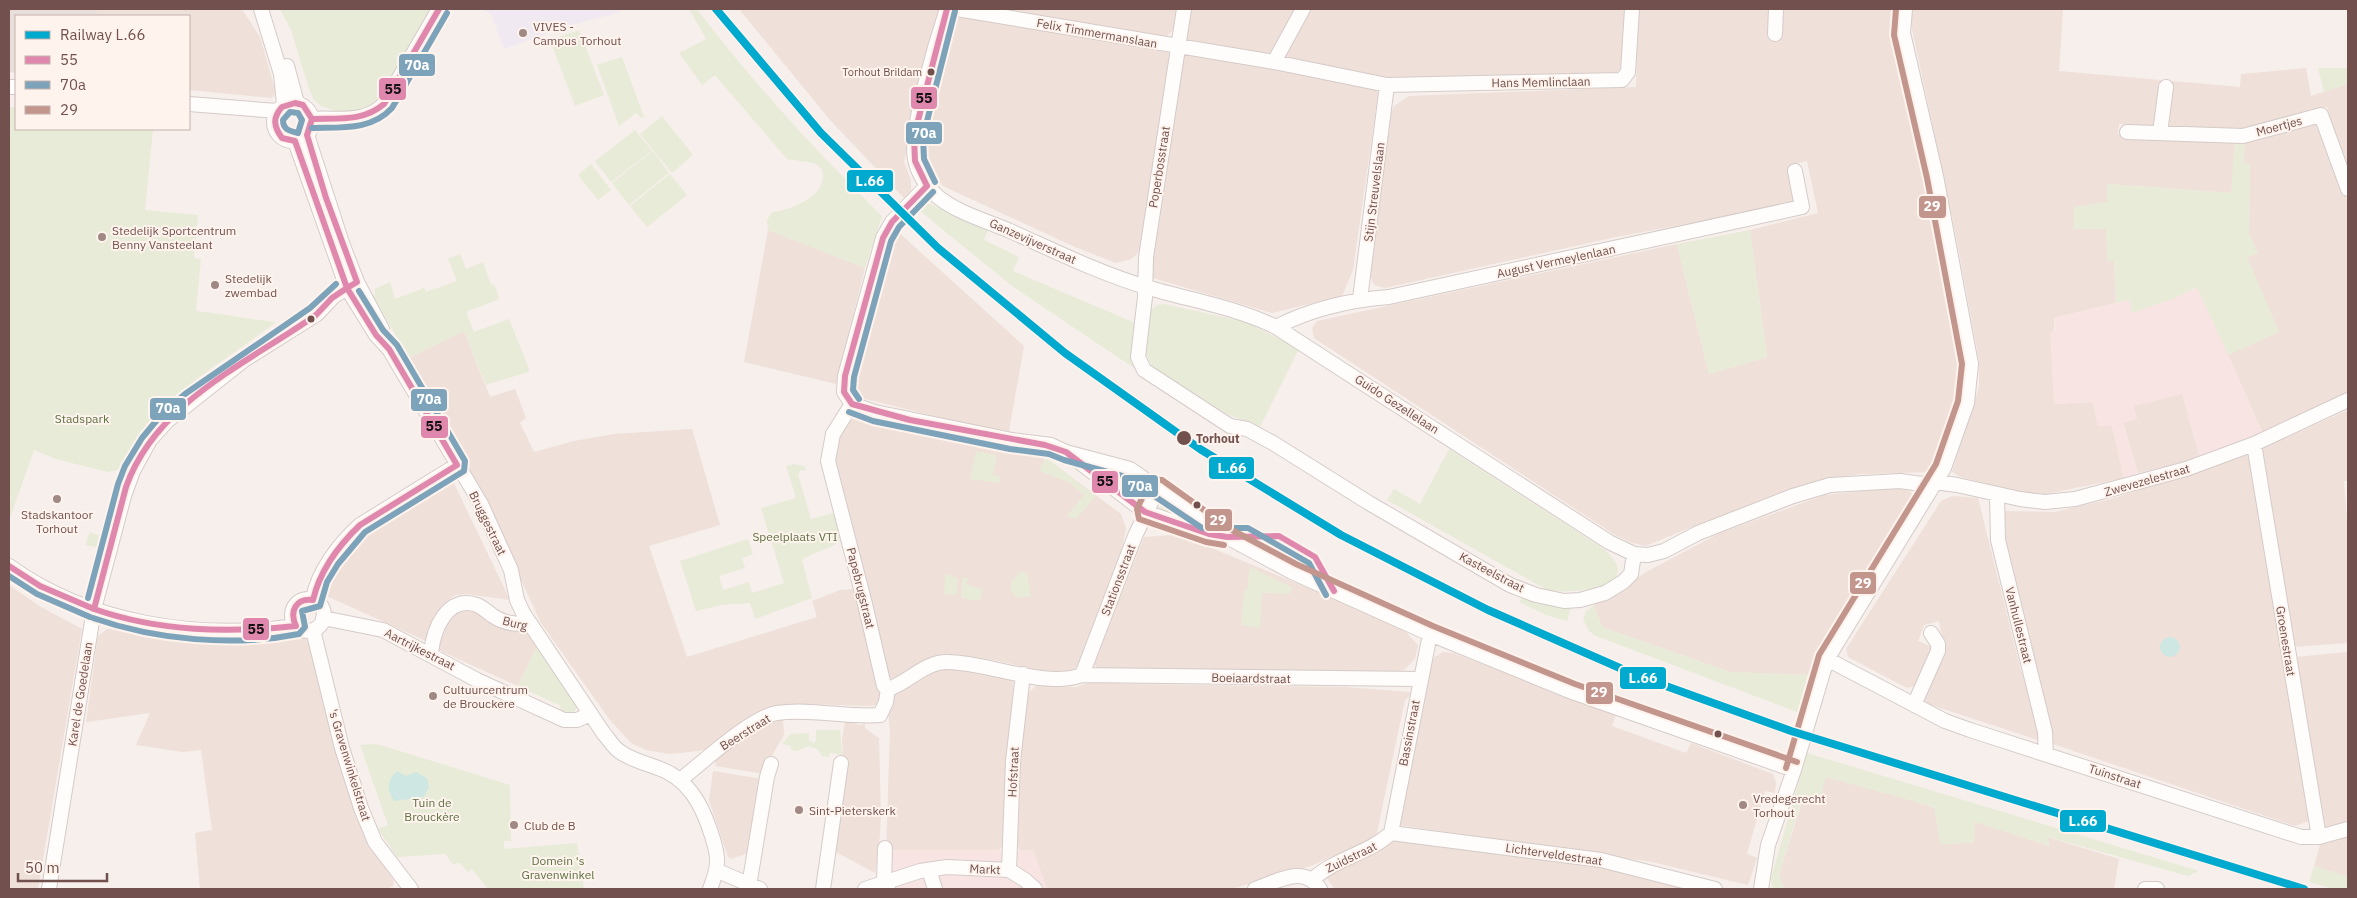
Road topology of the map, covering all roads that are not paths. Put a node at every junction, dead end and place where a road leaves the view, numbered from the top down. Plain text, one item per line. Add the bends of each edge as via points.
1 (261, 9) edge
2 (439, 9) edge
3 (947, 9) edge
4 (957, 9) edge
5 (1184, 9) edge
6 (1303, 9) edge
7 (1632, 9) edge
8 (1776, 9) edge
9 (1905, 9) edge
10 (1775, 34) dead end
11 (1178, 47) junction
12 (1274, 62) junction
13 (1388, 85) junction
14 (2166, 87) dead end
15 (190, 104) edge
16 (286, 106) junction
17 (312, 119) junction
18 (2127, 132) dead end
19 (2160, 133) junction
20 (301, 138) junction
21 (1795, 170) dead end
22 (927, 186) junction
23 (2348, 189) edge
24 (352, 285) junction
25 (1145, 287) junction
26 (1360, 299) junction
27 (1276, 326) junction
28 (2348, 400) edge
29 (852, 404) junction
30 (2254, 444) junction
31 (1066, 452) junction
32 (457, 465) junction
33 (1935, 482) junction
34 (1158, 488) junction
35 (1997, 495) junction
36 (1145, 512) junction
37 (1228, 537) junction
38 (1634, 554) junction
39 (9, 566) edge
40 (313, 600) junction
41 (94, 609) junction
42 (323, 618) junction
43 (530, 624) junction
44 (296, 626) junction
45 (313, 630) junction
46 (1931, 633) dead end
47 (1430, 634) junction
48 (431, 654) junction
49 (1827, 659) junction
50 (1023, 674) junction
51 (1082, 675) junction
52 (1419, 679) junction
53 (888, 689) junction
54 (1914, 705) junction
55 (591, 714) junction
56 (2046, 754) junction
57 (771, 764) dead end
58 (841, 764) dead end
59 (1794, 770) junction
60 (680, 780) junction
61 (2348, 829) edge
62 (1391, 833) junction
63 (2319, 837) junction
64 (885, 848) dead end
65 (929, 870) junction
66 (1009, 870) junction
67 (718, 871) junction
68 (1317, 884) edge
69 (886, 886) edge
70 (755, 888) edge
71 (49, 889) edge
72 (411, 889) edge
73 (710, 889) edge
74 (823, 889) edge
75 (865, 889) edge
76 (935, 889) edge
77 (1035, 889) edge
78 (1255, 889) edge
79 (1715, 889) edge
80 (1761, 889) edge
81 (2145, 889) edge
82 (2158, 889) edge

1 - 16 street via 281,74
2 - 17 street via 379,110 360,117
3 - 22 street via 914,136 915,161
4 - 11 street, Felix Timmermanslaan
5 - 11 street, Poperbosstraat
6 - 12 street
7 - 13 street, Hans Memlinclaan via 1628,72 1622,80
8 - 10 street
9 - 33 street via 1903,33 1936,176 1972,364 1967,403 1944,468
11 - 12 street
11 - 25 street, Poperbosstraat via 1146,257
12 - 13 street
13 - 26 street, Stijn Streuvelslaan
14 - 19 street
15 - 16 street
16 - 17 street via 308,110
16 - 20 street via 273,121 277,134 288,141
17 - 20 street
18 - 19 street, Moertjes
19 - 23 street, Moertjes via 2242,136 2321,115
20 - 24 street, Bruggestraat
21 - 26 street, August Vermeylenlaan via 1802,207 1389,297
22 - 25 street, Ganzevijverstraat via 950,204
22 - 29 street via 892,222 877,256 844,376 844,392
24 - 32 street, Bruggestraat via 376,335 389,349
24 - 41 street, Karel de Goedelaan via 334,296 317,314 244,360 167,421 150,440 124,496
25 - 27 street, Guido Gezellelaan via 1236,310
25 - 38 street, Kasteelstraat via 1138,357 1144,370 1230,426 1247,429 1273,443 1510,584 1564,601 1586,599 1623,582 1631,574
26 - 27 street, August Vermeylenlaan
27 - 38 street, Guido Gezellelaan via 1608,542
28 - 30 street, Zwevezelestraat
29 - 31 street via 875,412 1051,445
29 - 53 street, Papebrugstraat via 833,434 828,461 884,686
30 - 35 street, Zwevezelestraat via 2186,469 2075,499 2045,502
30 - 63 street, Groenestraat
31 - 34 street via 1130,469
31 - 36 street
32 - 40 street via 360,525 346,538 320,579
32 - 43 street, Bruggestraat via 481,504 511,570 517,600
33 - 35 street, Zwevezelestraat
33 - 38 street via 1830,485 1698,533 1664,551
33 - 49 street
34 - 36 street, Stationsstraat
34 - 37 street
35 - 56 street, Vanhullestraat via 1998,540 2045,732
36 - 37 street via 1209,534
36 - 51 street, Stationsstraat
37 - 47 street via 1292,572
39 - 41 street via 58,596
40 - 42 street via 322,607
40 - 44 street via 304,599 294,606 292,615
41 - 44 street via 184,628 264,630
41 - 71 street, Karel de Goedelaan
42 - 45 street
42 - 48 street, Aartrijkestraat via 383,630
43 - 48 street, Burg via 510,624 478,605 464,602 451,607 443,617
43 - 55 street, Burg
44 - 45 street via 305,631
45 - 72 street, 's Gravenwinkelstraat via 342,748 361,808 375,842
46 - 54 street via 1938,644 1938,651
47 - 52 street, Bassinstraat
47 - 59 street via 1572,692
48 - 55 street, Aartrijkestraat via 477,680 564,720 577,720
49 - 54 street, Tuinstraat
49 - 59 street
50 - 51 street, Boeiaardstraat via 1071,679
50 - 53 street, Boeiaardstraat via 945,662
50 - 66 street, Hofstraat via 1013,761
51 - 52 street, Boeiaardstraat
52 - 62 street, Bassinstraat
53 - 60 street, Beerstraat via 880,715 775,713 764,717 712,752
54 - 56 street, Tuinstraat via 1945,721
55 - 60 street, Burg via 619,751 663,769
56 - 63 street, Tuinstraat via 2285,832
57 - 70 street
58 - 74 street
59 - 80 street via 1768,845
60 - 67 street, Burg via 695,795 706,819 718,854
61 - 63 street
62 - 68 street, Zuidstraat via 1380,843 1330,865
62 - 79 street, Lichterveldestraat via 1601,860
64 - 69 street
65 - 66 street, Markt via 947,867
65 - 69 street, Markt
65 - 76 street
66 - 77 street, Markt
67 - 70 street
67 - 73 street
68 - 78 street, Zuidstraat via 1307,876 1299,876
69 - 75 street, Markt
81 - 82 street

